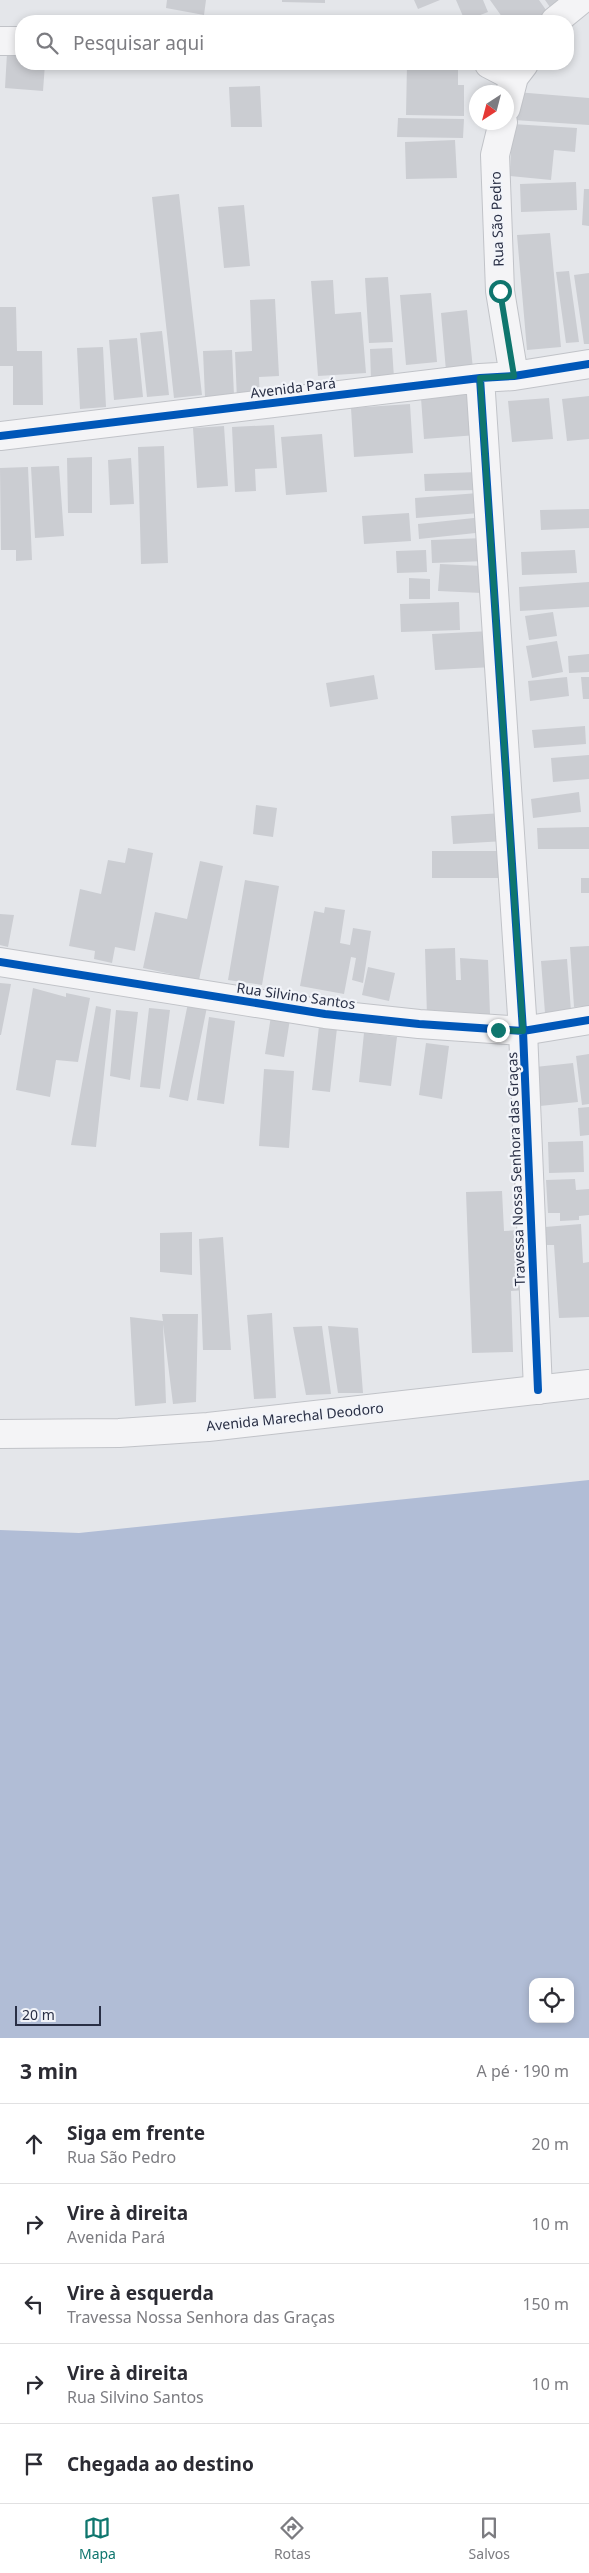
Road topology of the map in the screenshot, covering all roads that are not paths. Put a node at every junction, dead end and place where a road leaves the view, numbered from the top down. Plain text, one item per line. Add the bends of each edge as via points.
1 (580, 0) edge
2 (562, 15) edge
3 (0, 40) edge
4 (15, 41) edge
5 (519, 70) edge
6 (514, 85) edge
7 (501, 130) edge
8 (589, 364) edge
9 (514, 376) junction
10 (480, 378) junction
11 (0, 436) edge
12 (0, 962) edge
13 (589, 1020) edge
14 (523, 1031) junction
15 (589, 1384) edge
16 (538, 1390) junction
17 (0, 1434) edge

1 - 2 street
3 - 4 street
5 - 6 street
7 - 9 street, Rua São Pedro via 495,156 500,291
8 - 9 street, Avenida Pará
9 - 10 street, Avenida Pará
10 - 11 street, Avenida Pará
10 - 14 street, Travessa Nossa Senhora das Graças
12 - 14 street, Rua Silvino Santos via 325,1014 457,1028
13 - 14 street, Rua Silvino Santos
14 - 16 street, Travessa Nossa Senhora das Graças
15 - 16 street, Avenida Marechal Deodoro
16 - 17 street, Avenida Marechal Deodoro via 208,1427 119,1433

